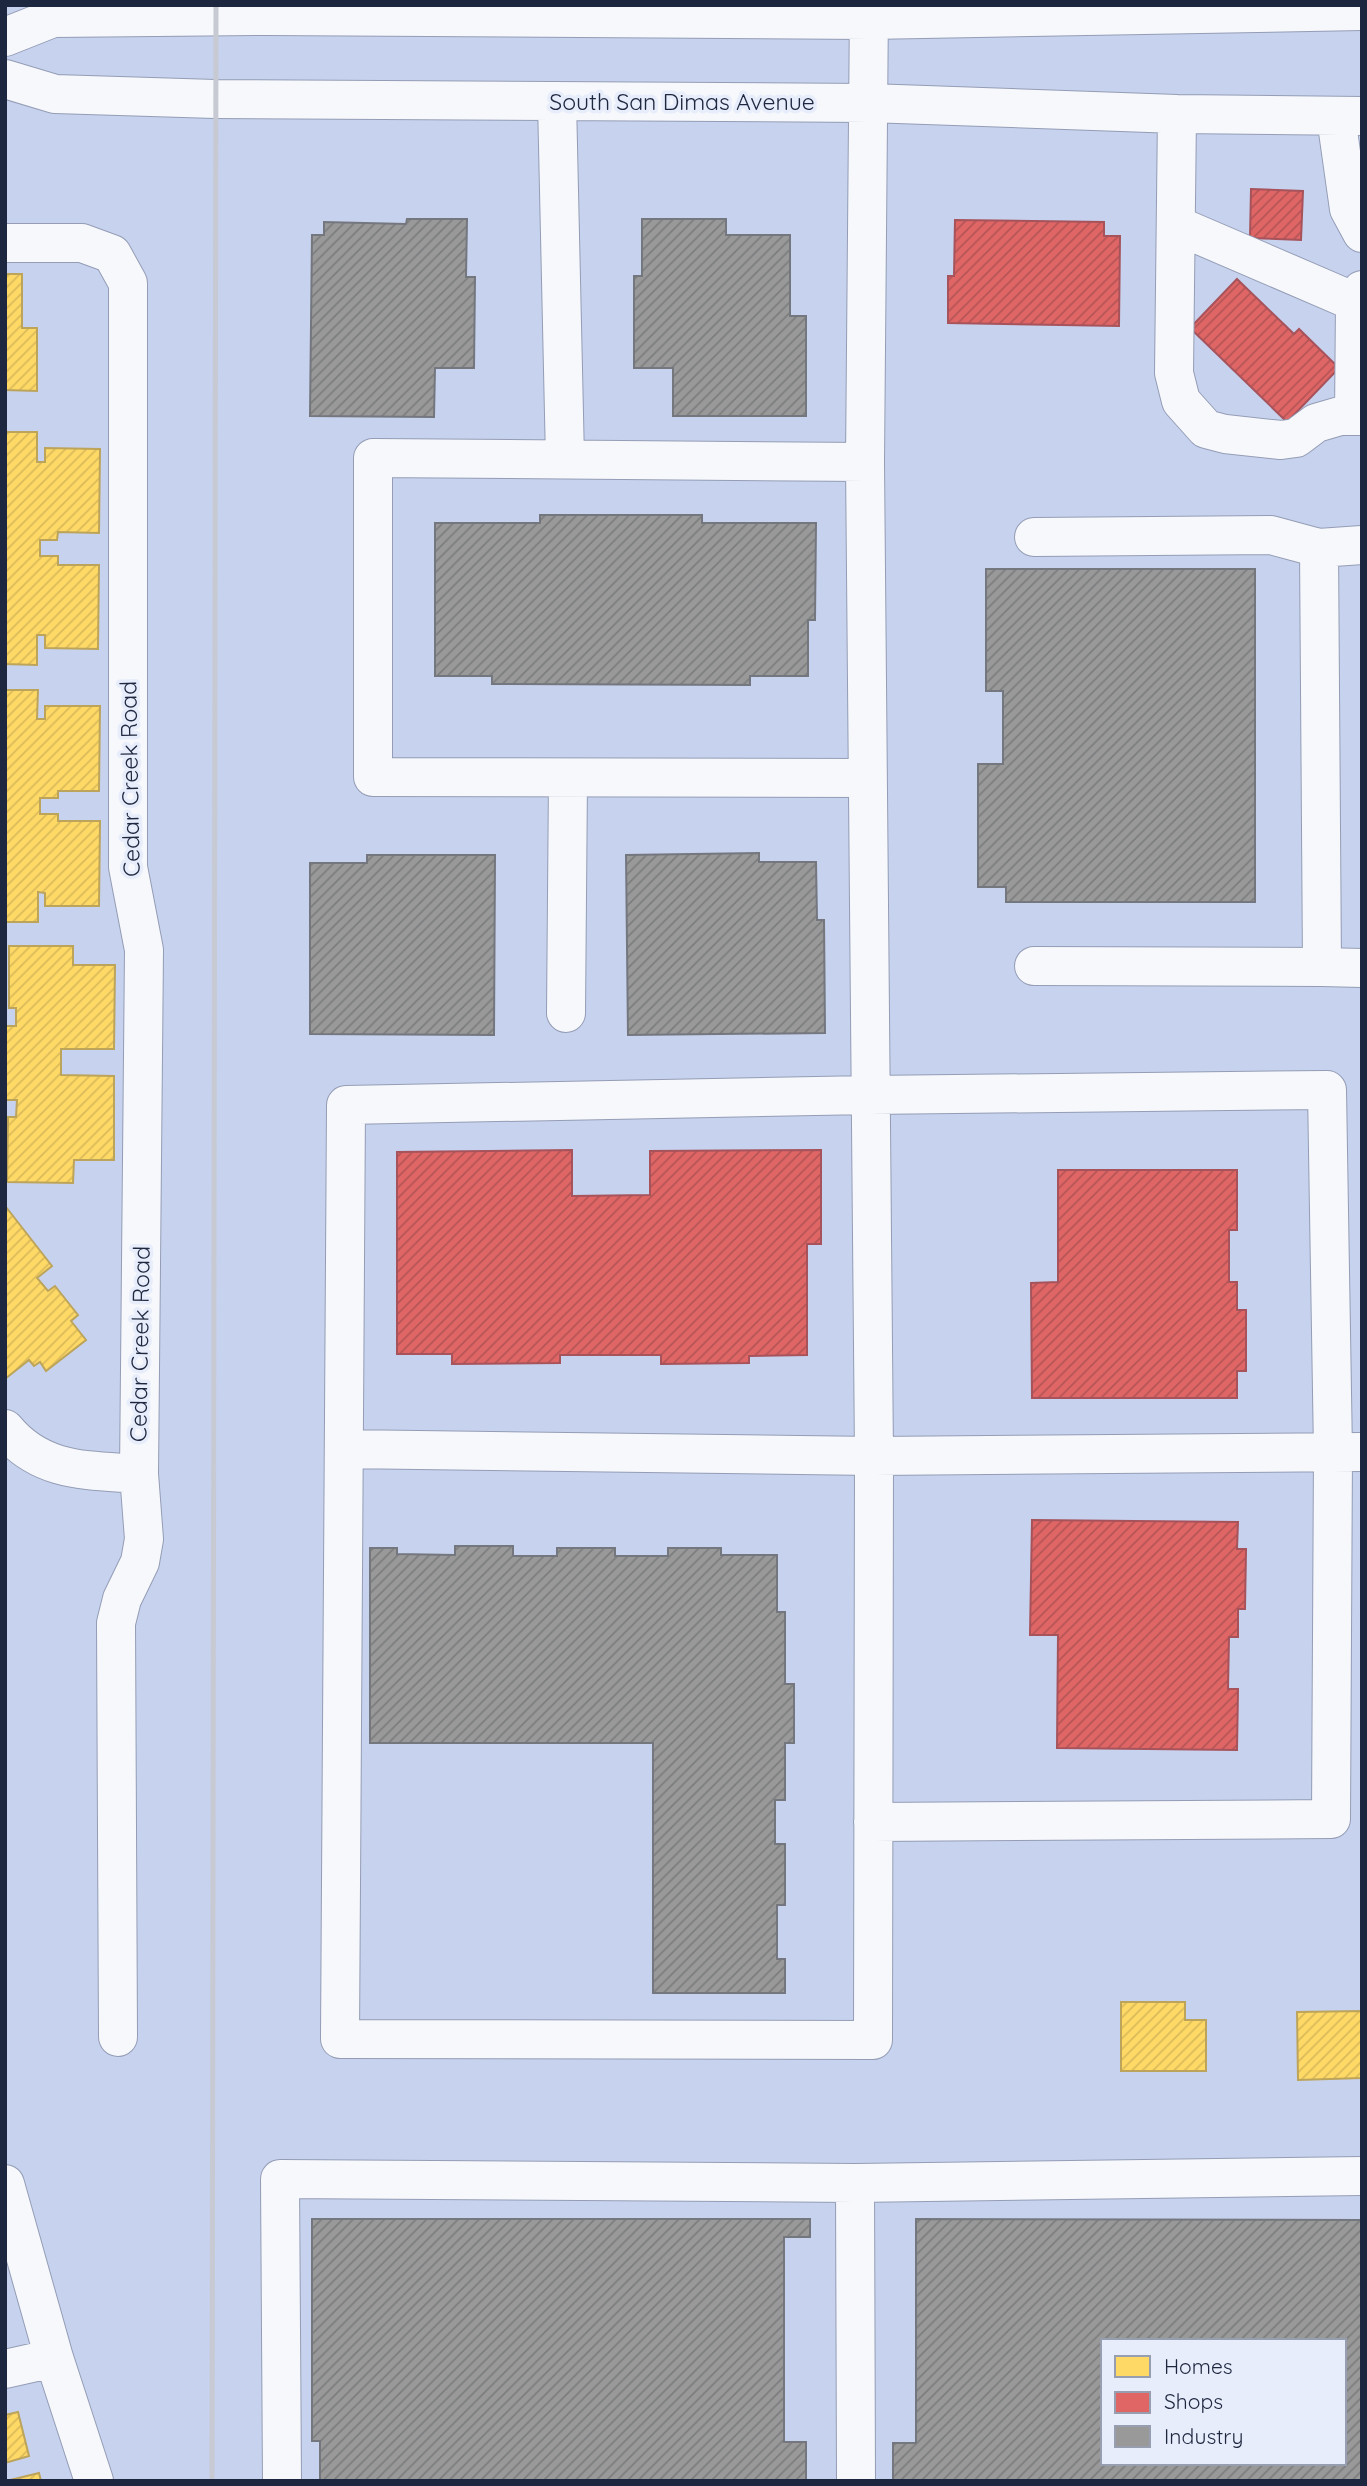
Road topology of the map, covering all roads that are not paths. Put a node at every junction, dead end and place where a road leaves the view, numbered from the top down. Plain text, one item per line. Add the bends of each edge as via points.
1 (1362, 11) edge
2 (869, 13) edge
3 (5, 37) edge
4 (5, 79) edge
5 (557, 101) junction
6 (869, 103) junction
7 (1177, 114) junction
8 (1349, 117) edge
9 (1176, 225) junction
10 (1362, 233) edge
11 (5, 243) edge
12 (1358, 296) edge
13 (1358, 416) edge
14 (565, 458) junction
15 (865, 462) junction
16 (1034, 537) dead end
17 (1362, 545) edge
18 (1319, 548) junction
19 (568, 778) junction
20 (867, 778) junction
21 (1034, 966) dead end
22 (1322, 967) junction
23 (1362, 968) edge
24 (566, 1013) dead end
25 (869, 1095) junction
26 (5, 1429) edge
27 (344, 1449) junction
28 (1347, 1452) edge
29 (874, 1455) junction
30 (139, 1474) junction
31 (873, 1822) junction
32 (118, 2037) dead end
33 (1362, 2175) edge
34 (855, 2183) junction
35 (5, 2185) edge
36 (54, 2358) junction
37 (5, 2370) edge
38 (94, 2481) edge
39 (282, 2481) edge
40 (856, 2481) edge

1 - 2 street
2 - 3 street via 53,18
2 - 6 street
4 - 5 street, South San Dimas Avenue via 55,94
5 - 6 street, South San Dimas Avenue
5 - 14 street
6 - 7 street, South San Dimas Avenue
6 - 15 street
7 - 8 street, South San Dimas Avenue
7 - 9 street
8 - 10 street via 1349,209
9 - 12 street
9 - 13 street via 1174,373 1181,401 1206,429 1281,440 1296,438 1317,423
11 - 30 street, Cedar Creek Road via 82,243 112,254 128,284 128,867 144,950
12 - 13 street
14 - 15 street
14 - 19 street via 373,458 373,777
15 - 20 street
16 - 18 street via 1271,536
17 - 18 street
18 - 22 street
19 - 20 street
19 - 24 street
20 - 25 street
21 - 22 street
22 - 23 street
25 - 27 street via 346,1105
25 - 28 street via 1327,1090
25 - 29 street
26 - 30 street via 40,1460
27 - 29 street
27 - 31 street via 340,2039 873,2040
28 - 29 street
28 - 31 street via 1331,1819
29 - 31 street
30 - 32 street, Cedar Creek Road via 144,1539 116,1623
33 - 34 street
34 - 39 street via 280,2179
34 - 40 street
35 - 36 street
36 - 37 street
36 - 38 street

